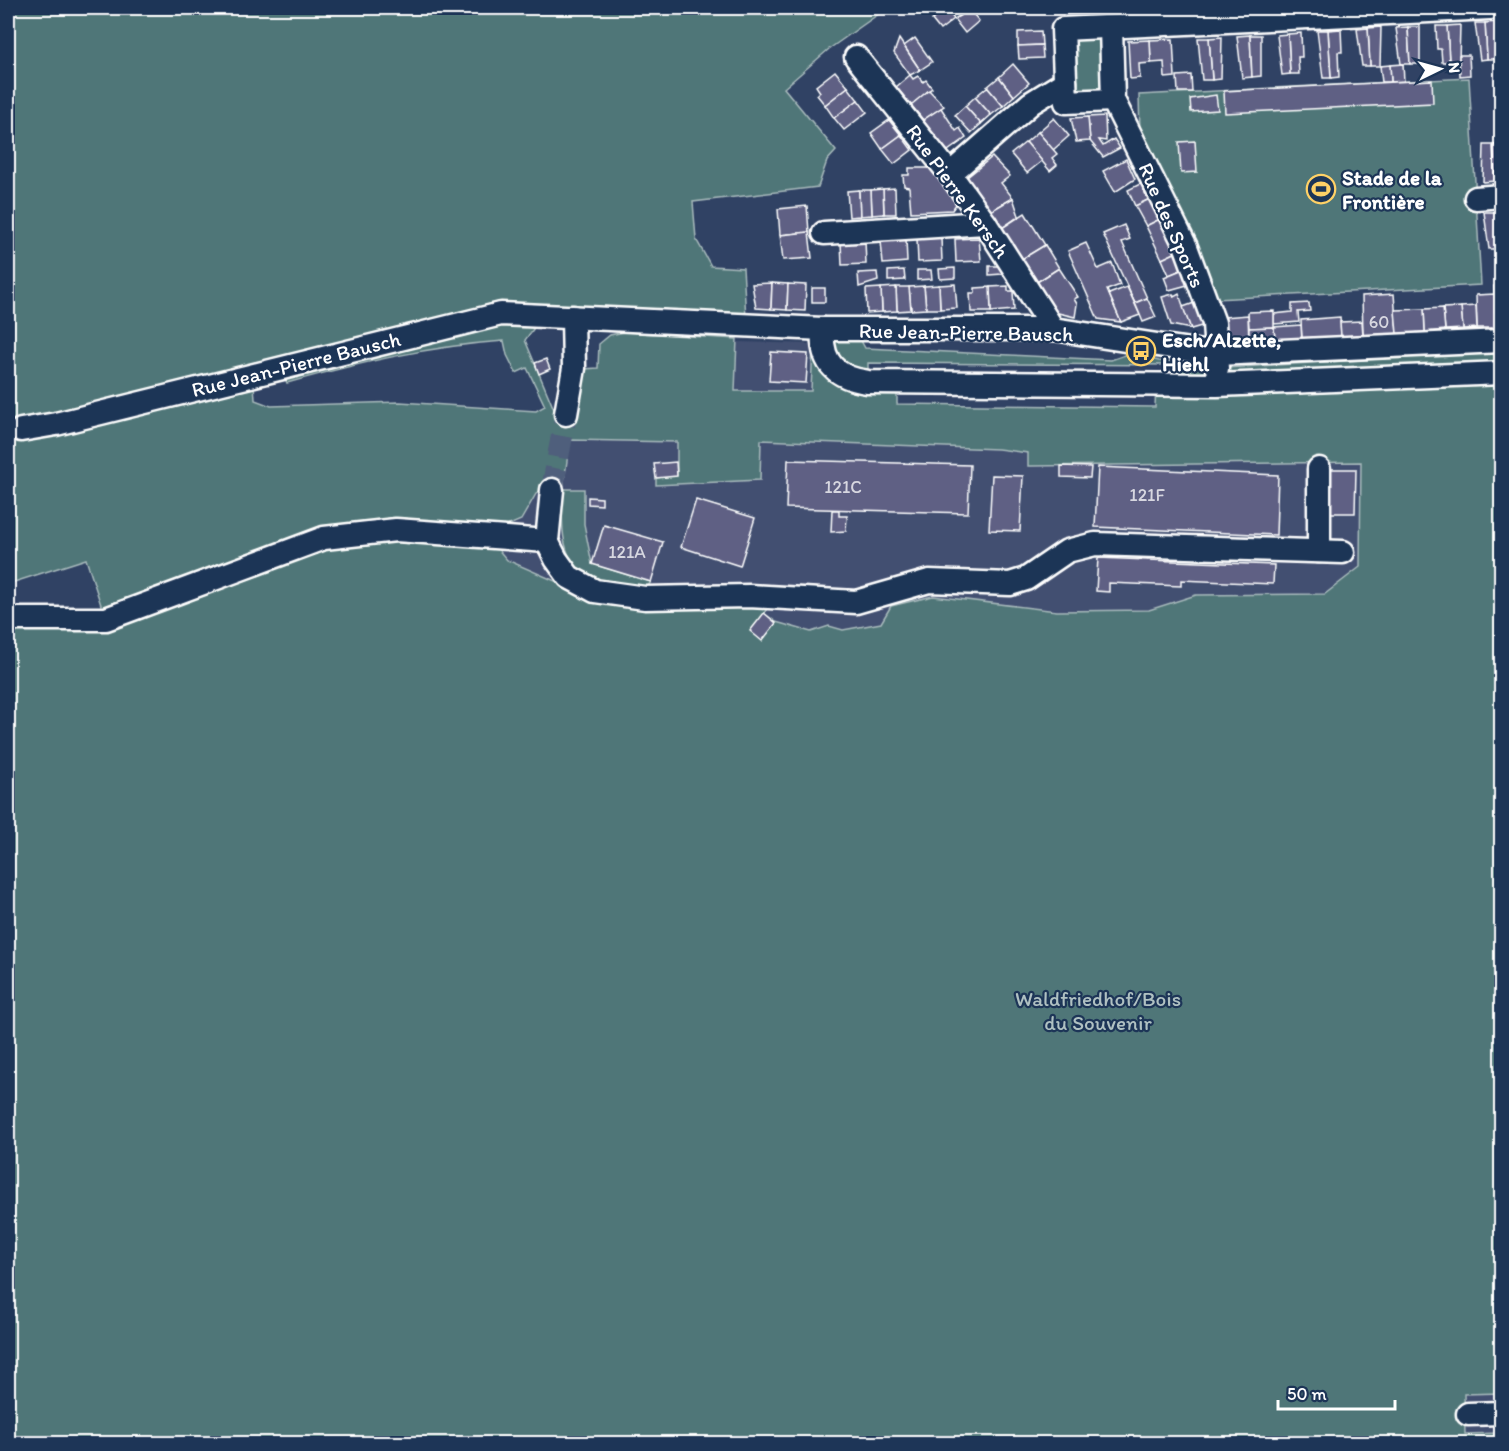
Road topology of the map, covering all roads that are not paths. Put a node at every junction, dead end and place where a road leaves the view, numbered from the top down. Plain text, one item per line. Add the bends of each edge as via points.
1 (1491, 8) edge
2 (1111, 27) junction
3 (856, 57) dead end
4 (1065, 82) junction
5 (1113, 100) junction
6 (950, 174) junction
7 (1502, 196) edge
8 (1476, 198) dead end
9 (985, 223) junction
10 (824, 233) dead end
11 (573, 317) junction
12 (823, 329) junction
13 (1053, 329) junction
14 (1502, 341) edge
15 (1216, 354) junction
16 (1502, 373) edge
17 (1216, 385) junction
18 (566, 414) tunnel mouth
19 (21, 430) dead end
20 (1319, 469) dead end
21 (552, 490) tunnel mouth
22 (547, 541) junction
23 (1319, 551) junction
24 (1343, 552) dead end
25 (8, 619) edge
26 (1502, 1413) edge
27 (1468, 1414) dead end

1 - 2 street
2 - 4 street via 1063,29
2 - 5 street
3 - 6 street, Rue Pierre Kersch
4 - 5 street via 1066,102
4 - 6 street via 1031,103
5 - 15 street, Rue des Sports via 1186,247 1214,323
6 - 9 street, Rue Pierre Kersch
7 - 8 street
9 - 10 street
9 - 13 street, Rue Pierre Kersch
11 - 12 street, Rue Jean-Pierre Bausch
11 - 18 street via 574,368
11 - 19 street, Rue Jean-Pierre Bausch via 501,314
12 - 13 street, Rue Jean-Pierre Bausch
12 - 17 street via 824,354 834,369 850,380 1179,391
13 - 15 street, Rue Jean-Pierre Bausch
14 - 15 street, Rue Jean-Pierre Bausch
15 - 17 street, Rue des Sports
16 - 17 street
20 - 23 street
21 - 22 street
22 - 23 street via 569,577 595,591 645,598 749,596 856,602 929,581 1010,584 1026,579 1067,550 1095,544
22 - 25 street via 396,530 324,538 106,619
23 - 24 street
26 - 27 street

